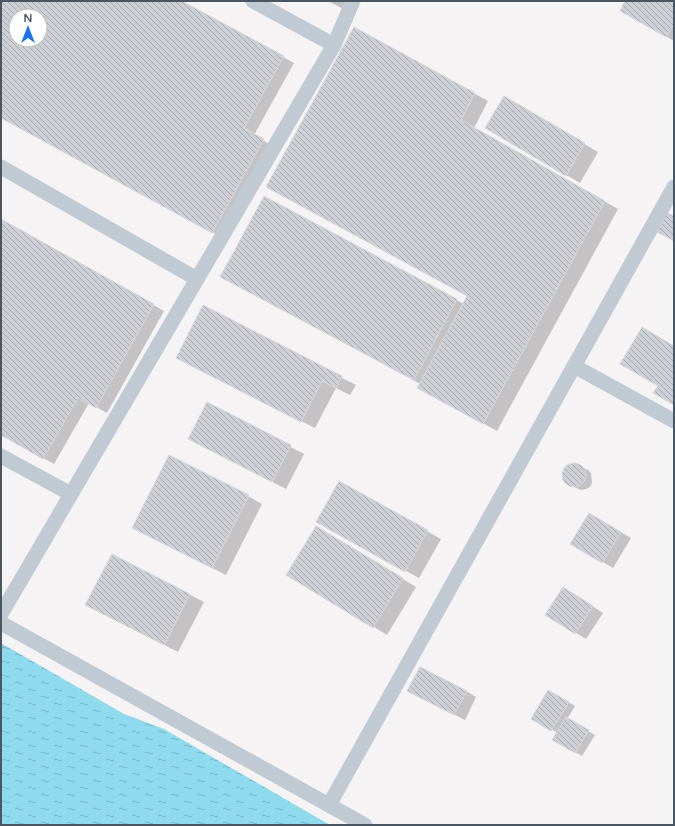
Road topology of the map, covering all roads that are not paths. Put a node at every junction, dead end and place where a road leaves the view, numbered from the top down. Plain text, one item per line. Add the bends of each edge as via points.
1 (253, 1) edge
2 (353, 1) edge
3 (334, 45) junction
4 (1, 167) edge
5 (674, 187) edge
6 (197, 279) junction
7 (574, 366) junction
8 (674, 421) edge
9 (1, 456) edge
10 (71, 494) junction
11 (1, 614) edge
12 (1, 623) edge
13 (329, 805) junction
14 (365, 825) edge

1 - 3 street
2 - 3 street
3 - 6 street
4 - 6 street
5 - 7 street
6 - 10 street
7 - 8 street
7 - 13 street
9 - 10 street
10 - 11 street
12 - 13 street
13 - 14 street

